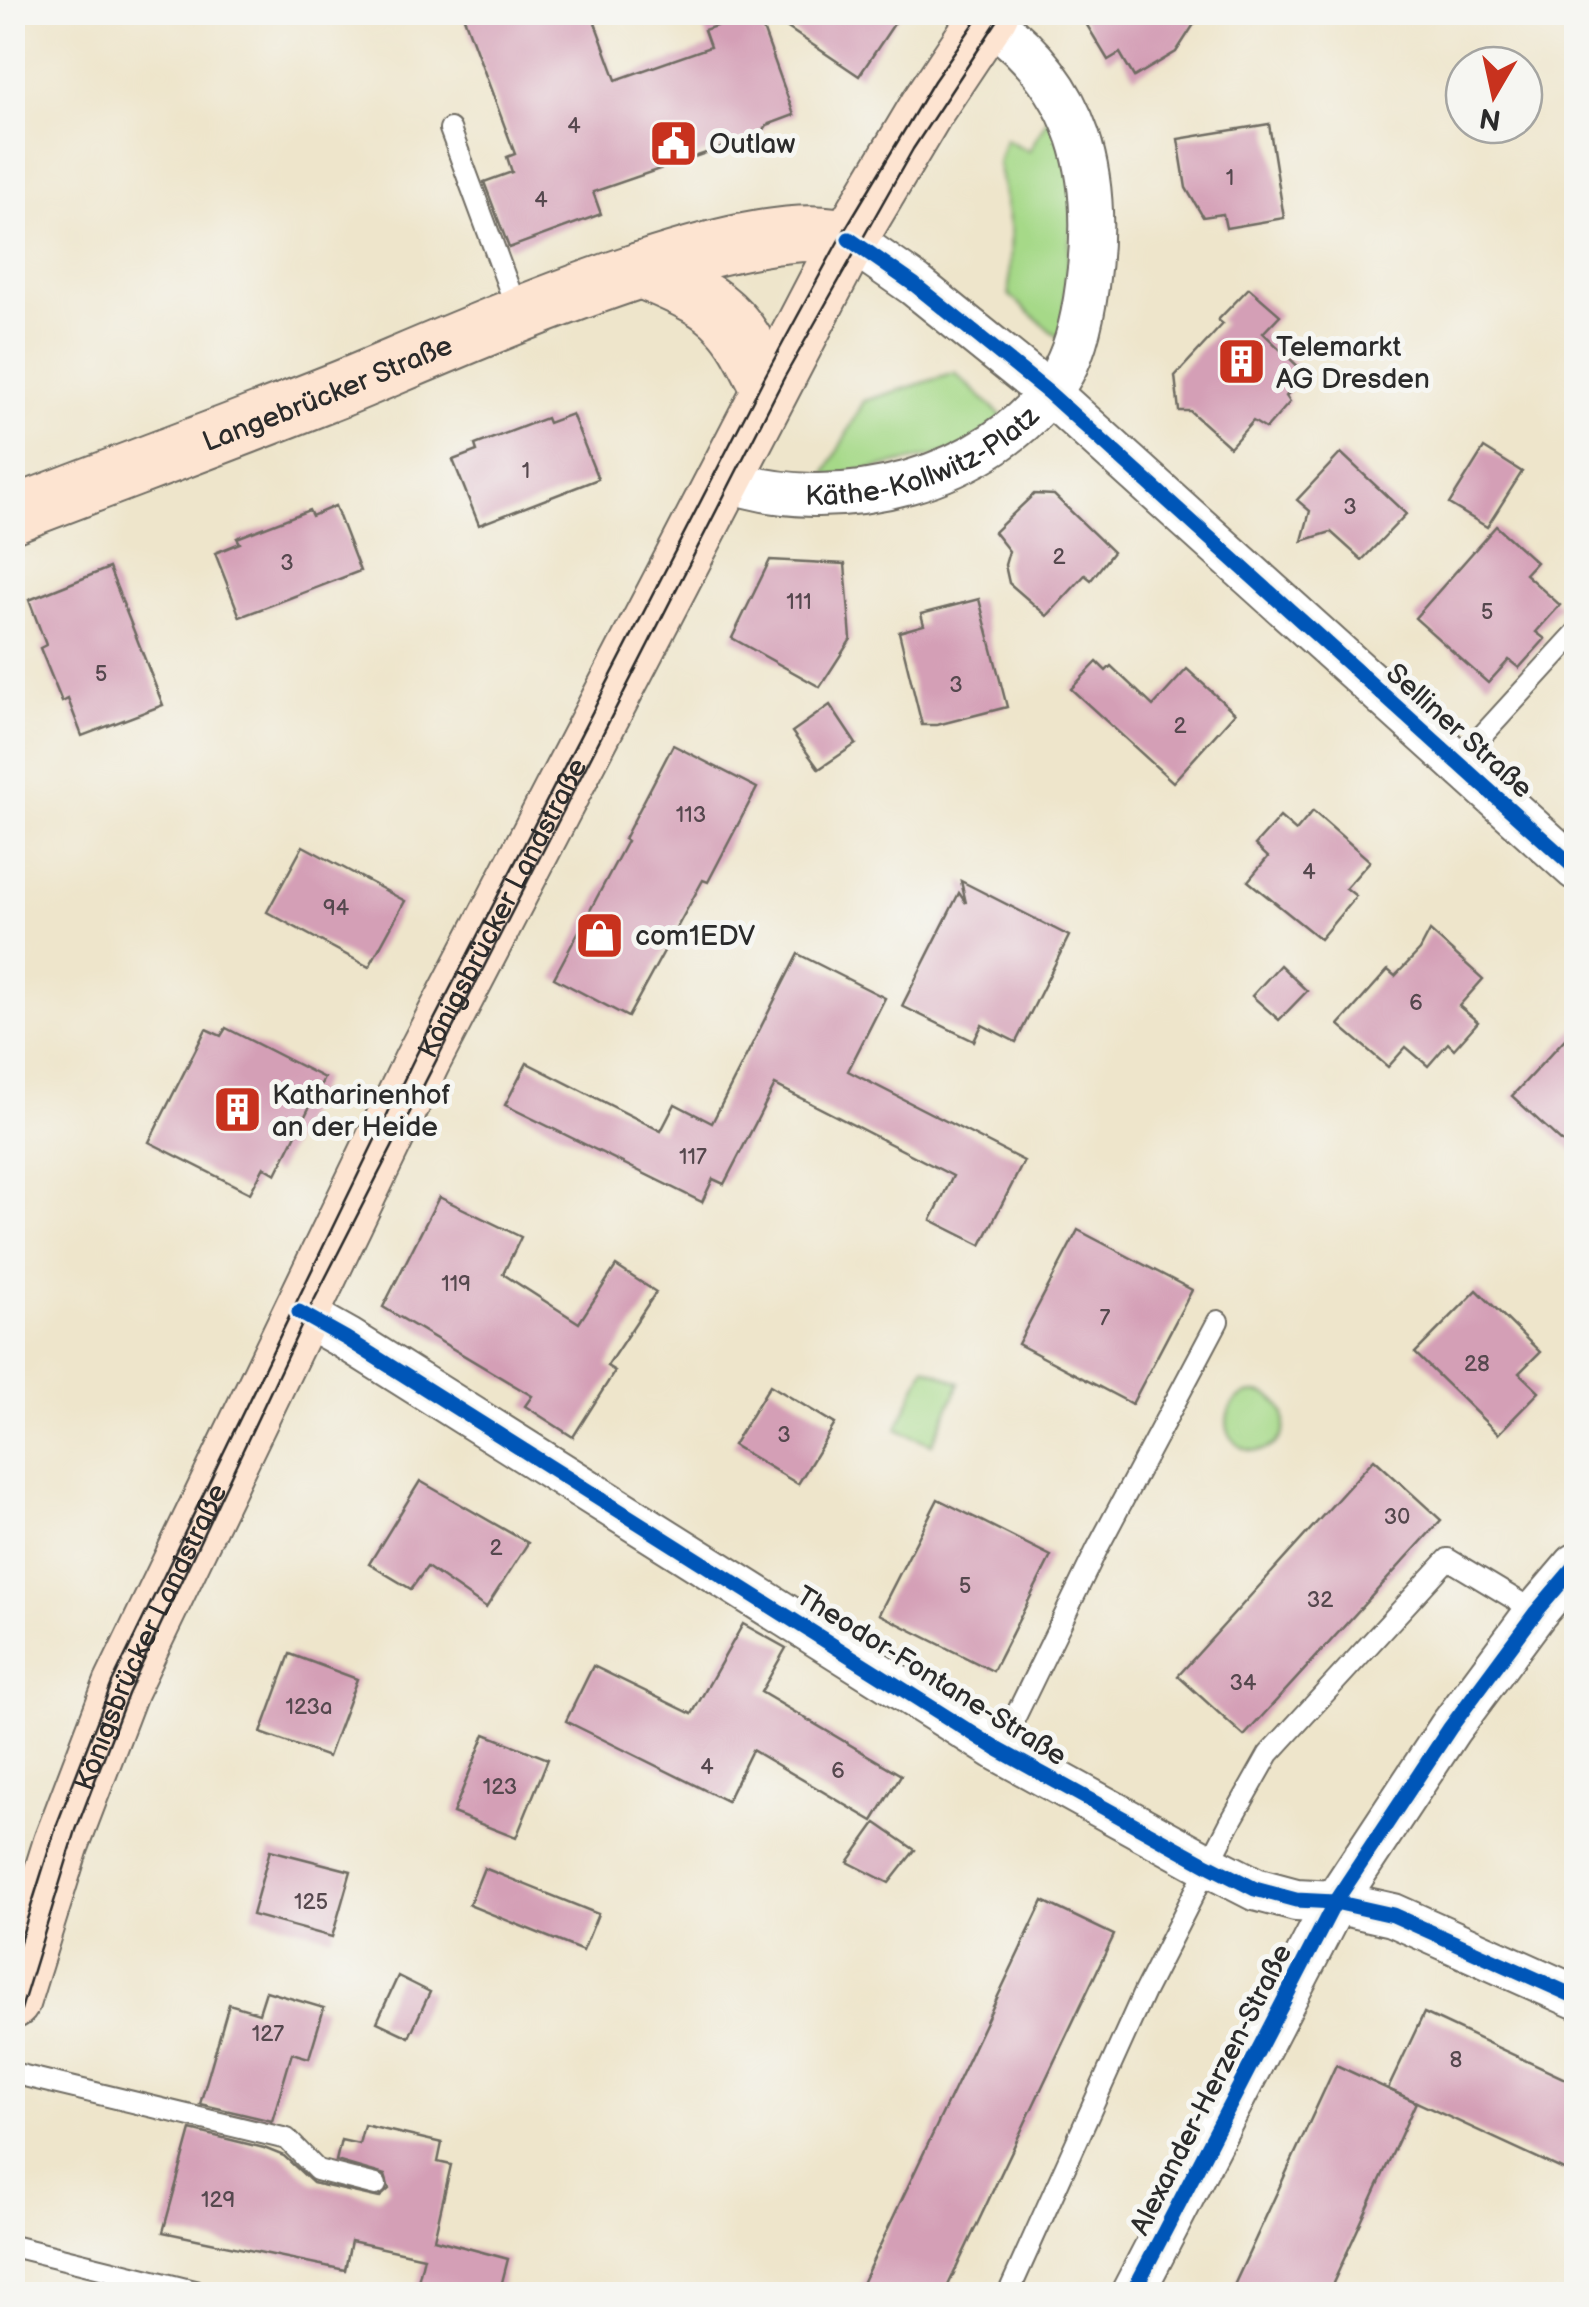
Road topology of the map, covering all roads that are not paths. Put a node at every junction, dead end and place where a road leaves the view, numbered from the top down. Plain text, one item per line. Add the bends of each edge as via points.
1 (989, 16) edge
2 (450, 129) dead end
3 (849, 239) junction
4 (641, 270) junction
5 (519, 316) junction
6 (1037, 383) junction
7 (770, 388) junction
8 (724, 480) junction
9 (12, 516) edge
10 (1576, 633) edge
11 (1458, 762) junction
12 (1576, 869) edge
13 (299, 1312) junction
14 (1218, 1321) dead end
15 (1576, 1565) edge
16 (1536, 1612) junction
17 (999, 1750) junction
18 (1208, 1865) junction
19 (1335, 1902) junction
20 (1576, 1997) edge
21 (12, 2001) edge
22 (12, 2073) edge
23 (376, 2185) dead end
24 (12, 2246) edge
25 (206, 2294) edge
26 (1008, 2294) edge
27 (1132, 2294) edge

1 - 3 main road, Königsbrücker Landstraße
1 - 6 street, Käthe-Kollwitz-Platz via 1057,87 1089,170 1092,219 1076,340 1061,376
2 - 5 lane
3 - 4 main road, Langebrücker Straße via 770,238
3 - 6 street
3 - 7 main road, Königsbrücker Landstraße
4 - 5 main road, Langebrücker Straße
4 - 7 main road via 711,304 729,320
5 - 9 main road, Langebrücker Straße
6 - 8 street, Käthe-Kollwitz-Platz via 992,445 906,485 828,494
6 - 11 street, Selliner Straße
7 - 8 main road, Königsbrücker Landstraße
8 - 13 main road, Königsbrücker Landstraße
10 - 11 lane
11 - 12 street, Selliner Straße
13 - 17 street, Theodor-Fontane-Straße
13 - 21 main road, Königsbrücker Landstraße via 121,1687 60,1844
14 - 17 lane
15 - 16 street, Alexander-Herzen-Straße
16 - 18 lane via 1448,1559 1269,1754
16 - 19 street, Alexander-Herzen-Straße
17 - 18 street, Theodor-Fontane-Straße
18 - 19 street, Theodor-Fontane-Straße via 1255,1889
18 - 26 lane
19 - 20 street, Theodor-Fontane-Straße via 1393,1915
19 - 27 street, Alexander-Herzen-Straße
22 - 23 lane via 287,2139 318,2170
24 - 25 lane

